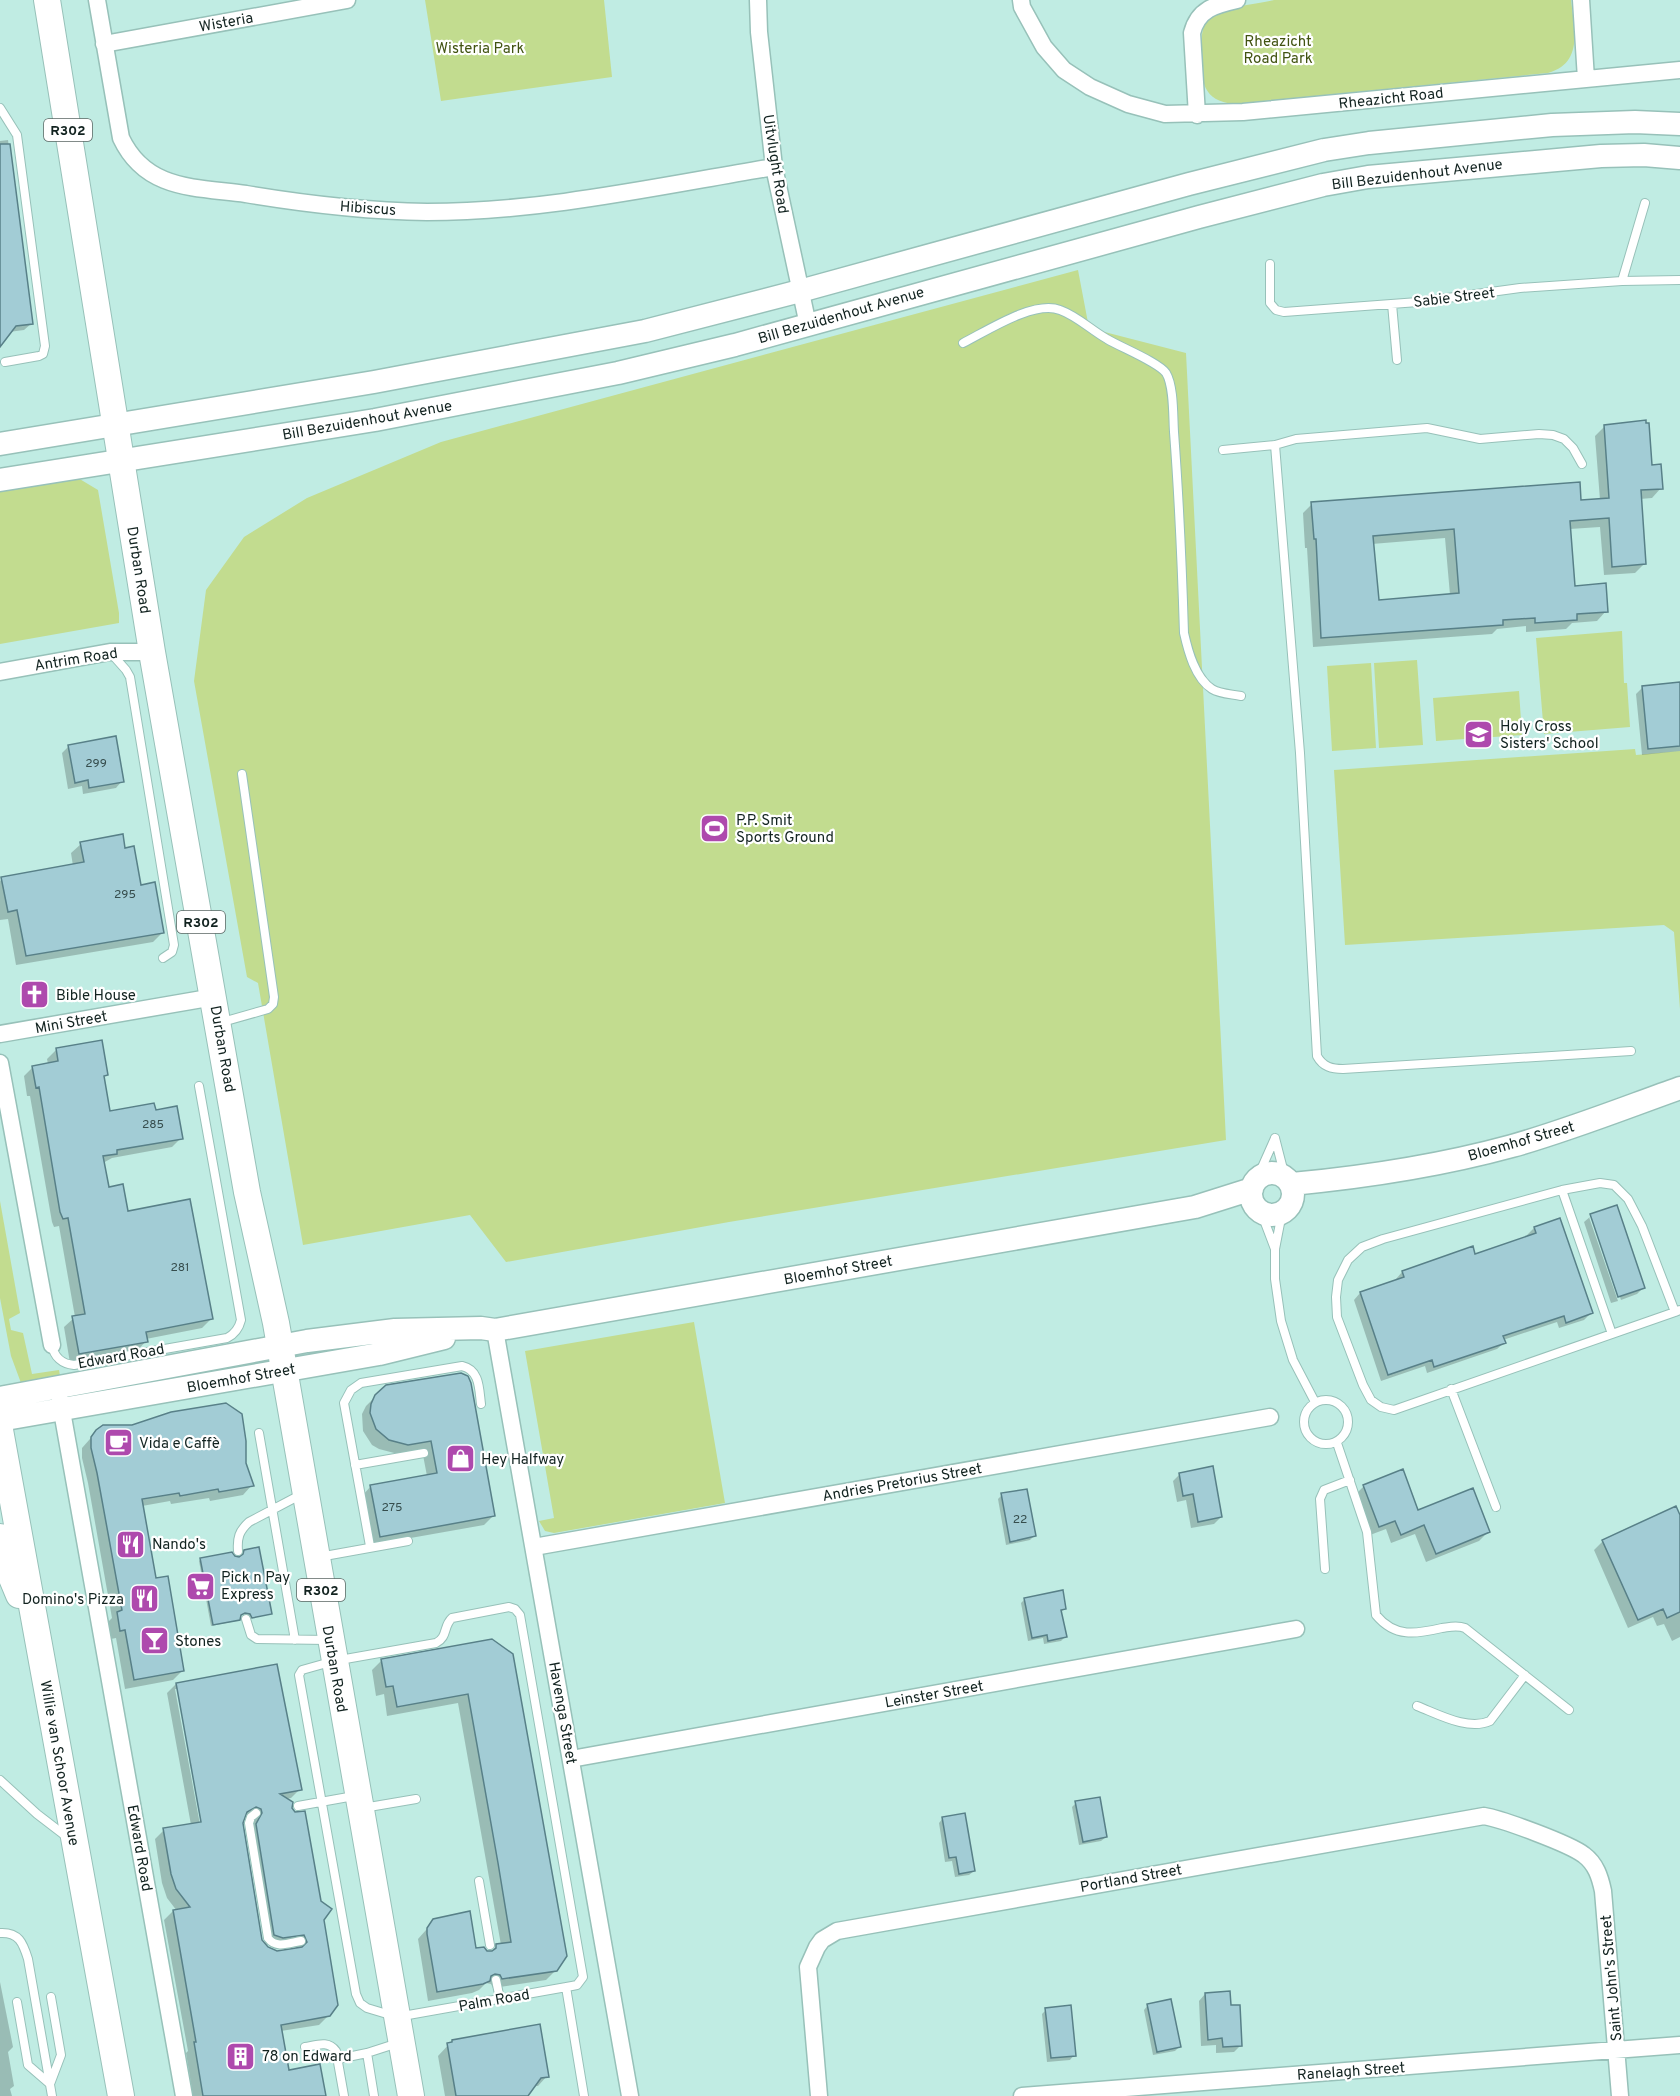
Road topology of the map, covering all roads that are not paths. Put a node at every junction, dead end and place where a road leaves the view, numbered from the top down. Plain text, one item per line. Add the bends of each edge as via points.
1 (47, 0) edge
2 (97, 0) edge
3 (347, 0) edge
4 (758, 0) edge
5 (1021, 0) edge
6 (1237, 0) edge
7 (1581, 0) edge
8 (104, 44) junction
9 (1680, 70) edge
10 (1586, 79) junction
11 (0, 108) edge
12 (1197, 114) junction
13 (1680, 124) edge
14 (1680, 158) edge
15 (774, 167) junction
16 (1645, 203) dead end
17 (1270, 264) dead end
18 (1680, 280) edge
19 (1622, 281) junction
20 (800, 291) junction
21 (1392, 304) junction
22 (808, 325) junction
23 (963, 343) dead end
24 (1397, 360) dead end
25 (5, 362) dead end
26 (116, 424) junction
27 (0, 444) edge
28 (1275, 445) junction
29 (1223, 450) dead end
30 (122, 461) junction
31 (1582, 464) dead end
32 (0, 480) edge
33 (110, 652) junction
34 (153, 652) junction
35 (0, 672) edge
36 (1241, 696) dead end
37 (242, 774) dead end
38 (163, 958) dead end
39 (214, 997) junction
40 (219, 1023) junction
41 (0, 1034) edge
42 (1631, 1051) dead end
43 (0, 1063) edge
44 (199, 1086) dead end
45 (1680, 1088) edge
46 (1562, 1190) junction
47 (1272, 1196) junction
48 (1275, 1249) junction
49 (1677, 1311) edge
50 (488, 1329) junction
51 (1612, 1334) junction
52 (52, 1345) joint
53 (281, 1359) junction
54 (1451, 1389) junction
55 (0, 1398) edge
56 (60, 1398) junction
57 (1315, 1402) junction
58 (481, 1404) dead end
59 (1270, 1417) dead end
60 (0, 1420) edge
61 (0, 1430) edge
62 (259, 1433) dead end
63 (1337, 1443) junction
64 (424, 1453) dead end
65 (355, 1465) junction
66 (1350, 1480) junction
67 (304, 1493) junction
68 (1496, 1507) dead end
69 (272, 1509) junction
70 (0, 1537) edge
71 (408, 1540) dead end
72 (370, 1546) junction
73 (534, 1547) junction
74 (238, 1551) dead end
75 (316, 1557) junction
76 (1326, 1569) dead end
77 (246, 1619) dead end
78 (35, 1627) junction
79 (1296, 1629) dead end
80 (295, 1640) junction
81 (332, 1651) junction
82 (1525, 1675) junction
83 (1417, 1706) dead end
84 (1569, 1710) dead end
85 (571, 1759) junction
86 (0, 1780) edge
87 (416, 1799) dead end
88 (323, 1801) junction
89 (359, 1802) junction
90 (298, 1806) dead end
91 (256, 1813) dead end
92 (75, 1843) junction
93 (1592, 1863) joint
94 (479, 1881) dead end
95 (0, 1933) edge
96 (301, 1941) dead end
97 (490, 1945) dead end
98 (496, 1980) dead end
99 (566, 1987) junction
100 (51, 1997) dead end
101 (500, 1999) junction
102 (17, 2002) dead end
103 (399, 2030) junction
104 (1680, 2045) edge
105 (305, 2047) dead end
106 (1617, 2050) junction
107 (367, 2054) junction
108 (338, 2059) junction
109 (50, 2084) junction
110 (52, 2096) edge
111 (121, 2096) edge
112 (184, 2096) edge
113 (344, 2096) edge
114 (374, 2096) edge
115 (411, 2096) edge
116 (584, 2096) edge
117 (630, 2096) edge
118 (819, 2096) edge
119 (1022, 2096) edge
120 (1620, 2096) edge

1 - 26 main road, Durban Road / R302
2 - 8 street, Hibiscus
3 - 8 street, Wisteria
4 - 15 street, Uitvlught Road
5 - 12 street, Rheazicht Road via 1044,47 1064,69 1090,87 1128,104 1165,114
6 - 12 street via 1210,7 1194,25
7 - 10 street
8 - 15 street, Hibiscus via 118,125 127,150 143,169 174,183 346,207 427,212 545,205
9 - 10 street, Rheazicht Road
10 - 12 street, Rheazicht Road
11 - 25 lane via 17,135 45,346 39,357
13 - 20 main road via 1552,125 1324,150
14 - 22 main road, Bill Bezuidenhout Avenue via 1601,156 1346,181 1279,195
15 - 20 street, Uitvlught Road
16 - 19 lane
17 - 21 lane, Sabie Street via 1270,303 1276,310
18 - 19 lane, Sabie Street
19 - 21 lane, Sabie Street via 1520,288
20 - 22 street, Uitvlught Road
20 - 26 main road via 645,331 374,382
21 - 24 lane
22 - 30 main road, Bill Bezuidenhout Avenue via 618,373 375,420
23 - 36 lane via 1031,310 1057,308 1166,373 1171,397 1185,640 1205,683 1220,693
26 - 27 main road
26 - 30 main road, Durban Road / R302
28 - 29 lane
28 - 31 lane via 1296,439 1427,429 1480,439 1539,434 1564,439
28 - 42 lane via 1300,753 1317,1056 1335,1069 1343,1069
30 - 32 main road, Bill Bezuidenhout Avenue
30 - 34 main road, Durban Road / R302
33 - 34 street, Antrim Road
33 - 35 street, Antrim Road
33 - 38 lane via 130,677 174,945
34 - 39 main road, Durban Road / R302
37 - 40 lane via 274,997 268,1008
39 - 40 main road, Durban Road / R302
39 - 41 street, Mini Street
40 - 53 main road, Durban Road / R302 via 247,1192
43 - 52 street, Edward Road
44 - 52 lane, Edward Road via 239,1326 227,1338 74,1365 59,1360
45 - 47 main road, Bloemhof Street via 1513,1146
46 - 49 lane via 1600,1183 1621,1190 1642,1226
46 - 51 lane
46 - 54 lane via 1383,1239 1362,1247 1348,1260 1338,1280 1337,1317 1371,1400 1394,1410
47 - 48 lane
47 - 48 lane
47 - 50 main road, Bloemhof Street
48 - 57 lane via 1281,1321 1293,1360
49 - 51 lane
50 - 53 main road, Bloemhof Street via 395,1330 307,1341
50 - 73 street, Havenga Street
51 - 54 lane
53 - 56 main road, Bloemhof Street
53 - 67 main road, Durban Road / R302
54 - 68 lane
55 - 56 main road, Bloemhof Street
56 - 60 main road, Bloemhof Street
56 - 112 street, Edward Road
57 - 63 lane via 1304,1420 1307,1434 1318,1443
57 - 63 lane via 1337,1403 1347,1414 1347,1428
58 - 65 lane via 475,1374 462,1366 355,1386 344,1403
59 - 73 street, Andries Pretorius Street
61 - 78 main road, Willie van Schoor Avenue
62 - 69 lane
63 - 66 lane
64 - 65 lane
65 - 72 lane
66 - 76 lane via 1324,1490 1320,1499
66 - 82 lane via 1367,1532 1376,1615 1383,1624 1398,1632 1461,1626
67 - 69 lane
67 - 75 main road, Durban Road / R302
69 - 74 lane via 242,1529 237,1538
69 - 80 lane
70 - 78 main road via 4,1559
71 - 72 lane
72 - 75 lane
73 - 85 street, Havenga Street
75 - 81 main road, Durban Road / R302
77 - 80 lane via 251,1635 257,1639
78 - 92 main road, Willie van Schoor Avenue
79 - 85 street, Leinster Street
80 - 81 lane
81 - 88 lane via 299,1676
81 - 89 main road, Durban Road / R302
81 - 99 lane via 436,1643 456,1616 509,1607 518,1611 583,1972 577,1985
82 - 83 lane via 1490,1721 1482,1725 1471,1725
82 - 84 lane
85 - 117 street, Havenga Street
86 - 92 lane
87 - 89 lane
88 - 89 lane
88 - 90 lane
88 - 103 lane via 357,1998
89 - 103 main road, Durban Road / R302
91 - 96 lane via 249,1823 268,1938 279,1945
92 - 111 main road, Willie van Schoor Avenue
93 - 106 street, Saint John's Street via 1603,1891
93 - 118 street, Portland Street via 1567,1846 1490,1817 1477,1816 837,1931 822,1940 808,1967
94 - 97 lane
95 - 109 lane via 14,1935 22,1942 28,1959
98 - 101 lane
99 - 101 lane, Palm Road
99 - 116 lane
100 - 109 lane via 61,2055
101 - 103 lane, Palm Road
102 - 109 lane via 28,2065
103 - 107 lane, Palm Road
103 - 115 main road, Durban Road / R302
104 - 106 street, Ranelagh Street
105 - 108 lane via 330,2045
106 - 119 street, Ranelagh Street
106 - 120 street, Saint John's Street
107 - 108 lane, Palm Road
107 - 114 lane
108 - 113 lane
109 - 110 lane

